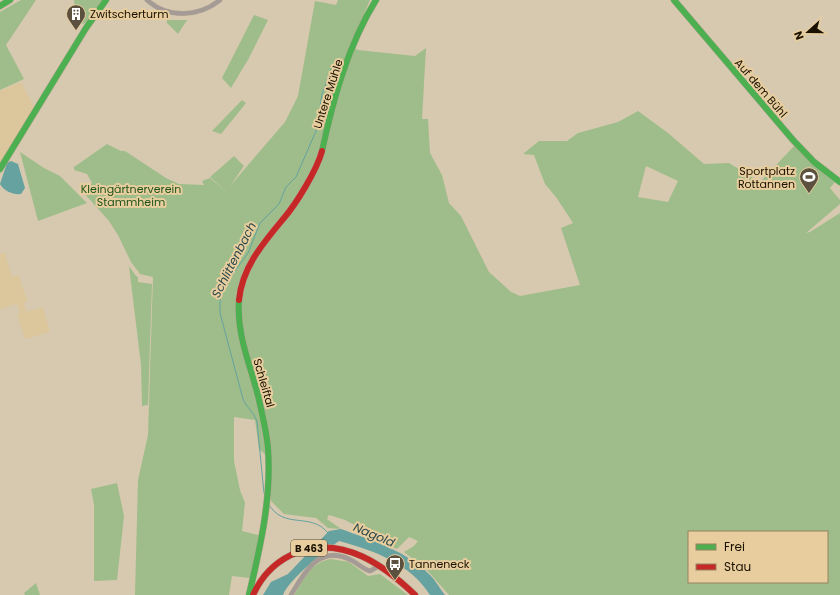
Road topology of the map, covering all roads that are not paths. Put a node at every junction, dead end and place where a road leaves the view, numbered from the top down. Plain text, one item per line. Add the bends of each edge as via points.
1 (10, 0) edge
2 (106, 0) edge
3 (147, 0) edge
4 (212, 0) edge
5 (220, 0) edge
6 (376, 0) edge
7 (674, 0) edge
8 (214, 5) junction
9 (0, 6) edge
10 (0, 169) edge
11 (840, 182) edge
12 (300, 193) joint
13 (379, 566) junction
14 (249, 595) edge
15 (253, 595) edge
16 (291, 595) edge
17 (415, 595) edge

1 - 9 street
2 - 10 street via 84,30 58,78
3 - 8 street via 162,10 178,14 198,12
4 - 8 street
5 - 8 street
6 - 12 street, Untere Mühle via 356,38 329,119 321,154
7 - 11 street, Auf dem Bühl via 793,140 814,162
12 - 14 street, Schleiftal via 255,255 243,278 238,300 239,326 265,425 268,448 267,491 260,554
13 - 15 street, B 463 via 341,548 312,547 280,560 266,574
13 - 16 street via 370,571 338,556 325,556 309,567
13 - 17 street, B 463 via 396,577

